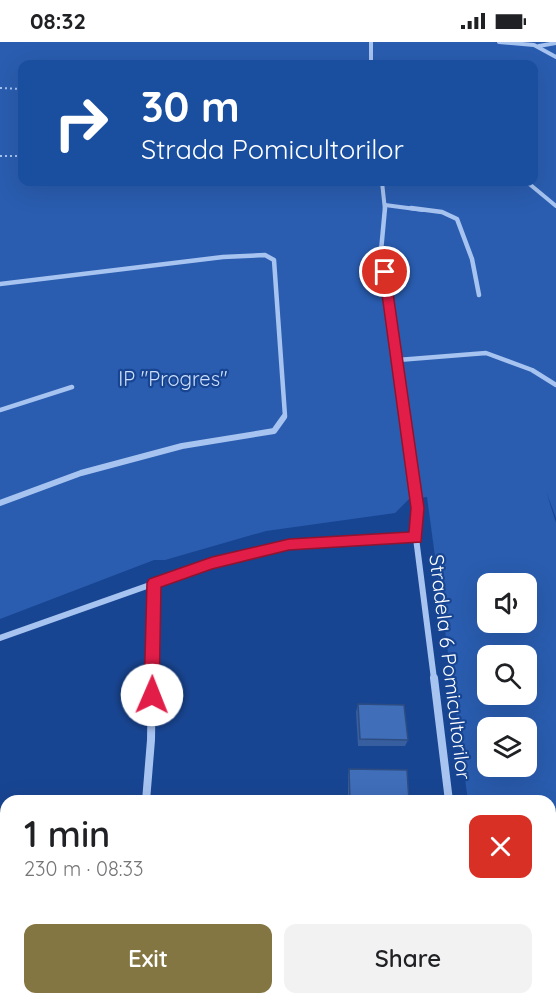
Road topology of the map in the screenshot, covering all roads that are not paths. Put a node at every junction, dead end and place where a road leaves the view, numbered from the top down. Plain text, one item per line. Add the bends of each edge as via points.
1 (371, 42) edge
2 (499, 42) edge
3 (556, 43) edge
4 (539, 46) junction
5 (556, 57) edge
6 (371, 60) edge
7 (383, 186) edge
8 (531, 186) edge
9 (385, 205) junction
10 (556, 206) edge
11 (0, 284) edge
12 (479, 295) dead end
13 (398, 360) junction
14 (556, 385) edge
15 (72, 387) dead end
16 (0, 410) edge
17 (0, 503) edge
18 (416, 538) junction
19 (154, 583) junction
20 (0, 638) edge
21 (146, 795) edge
22 (448, 795) edge

1 - 6 street
2 - 4 street
3 - 4 street
4 - 5 street
7 - 9 street, Stradela 6 Pomicultorilor
8 - 10 street
9 - 12 street via 442,212 457,219
9 - 13 street, Stradela 6 Pomicultorilor via 381,250
11 - 17 street via 264,255 274,260 285,416 274,431 182,446 81,473
13 - 14 street via 486,352 532,370
13 - 18 street, Stradela 6 Pomicultorilor via 417,508
15 - 16 street
18 - 19 street via 289,544 212,563
18 - 22 street, Stradela 6 Pomicultorilor
19 - 20 street
19 - 21 street

